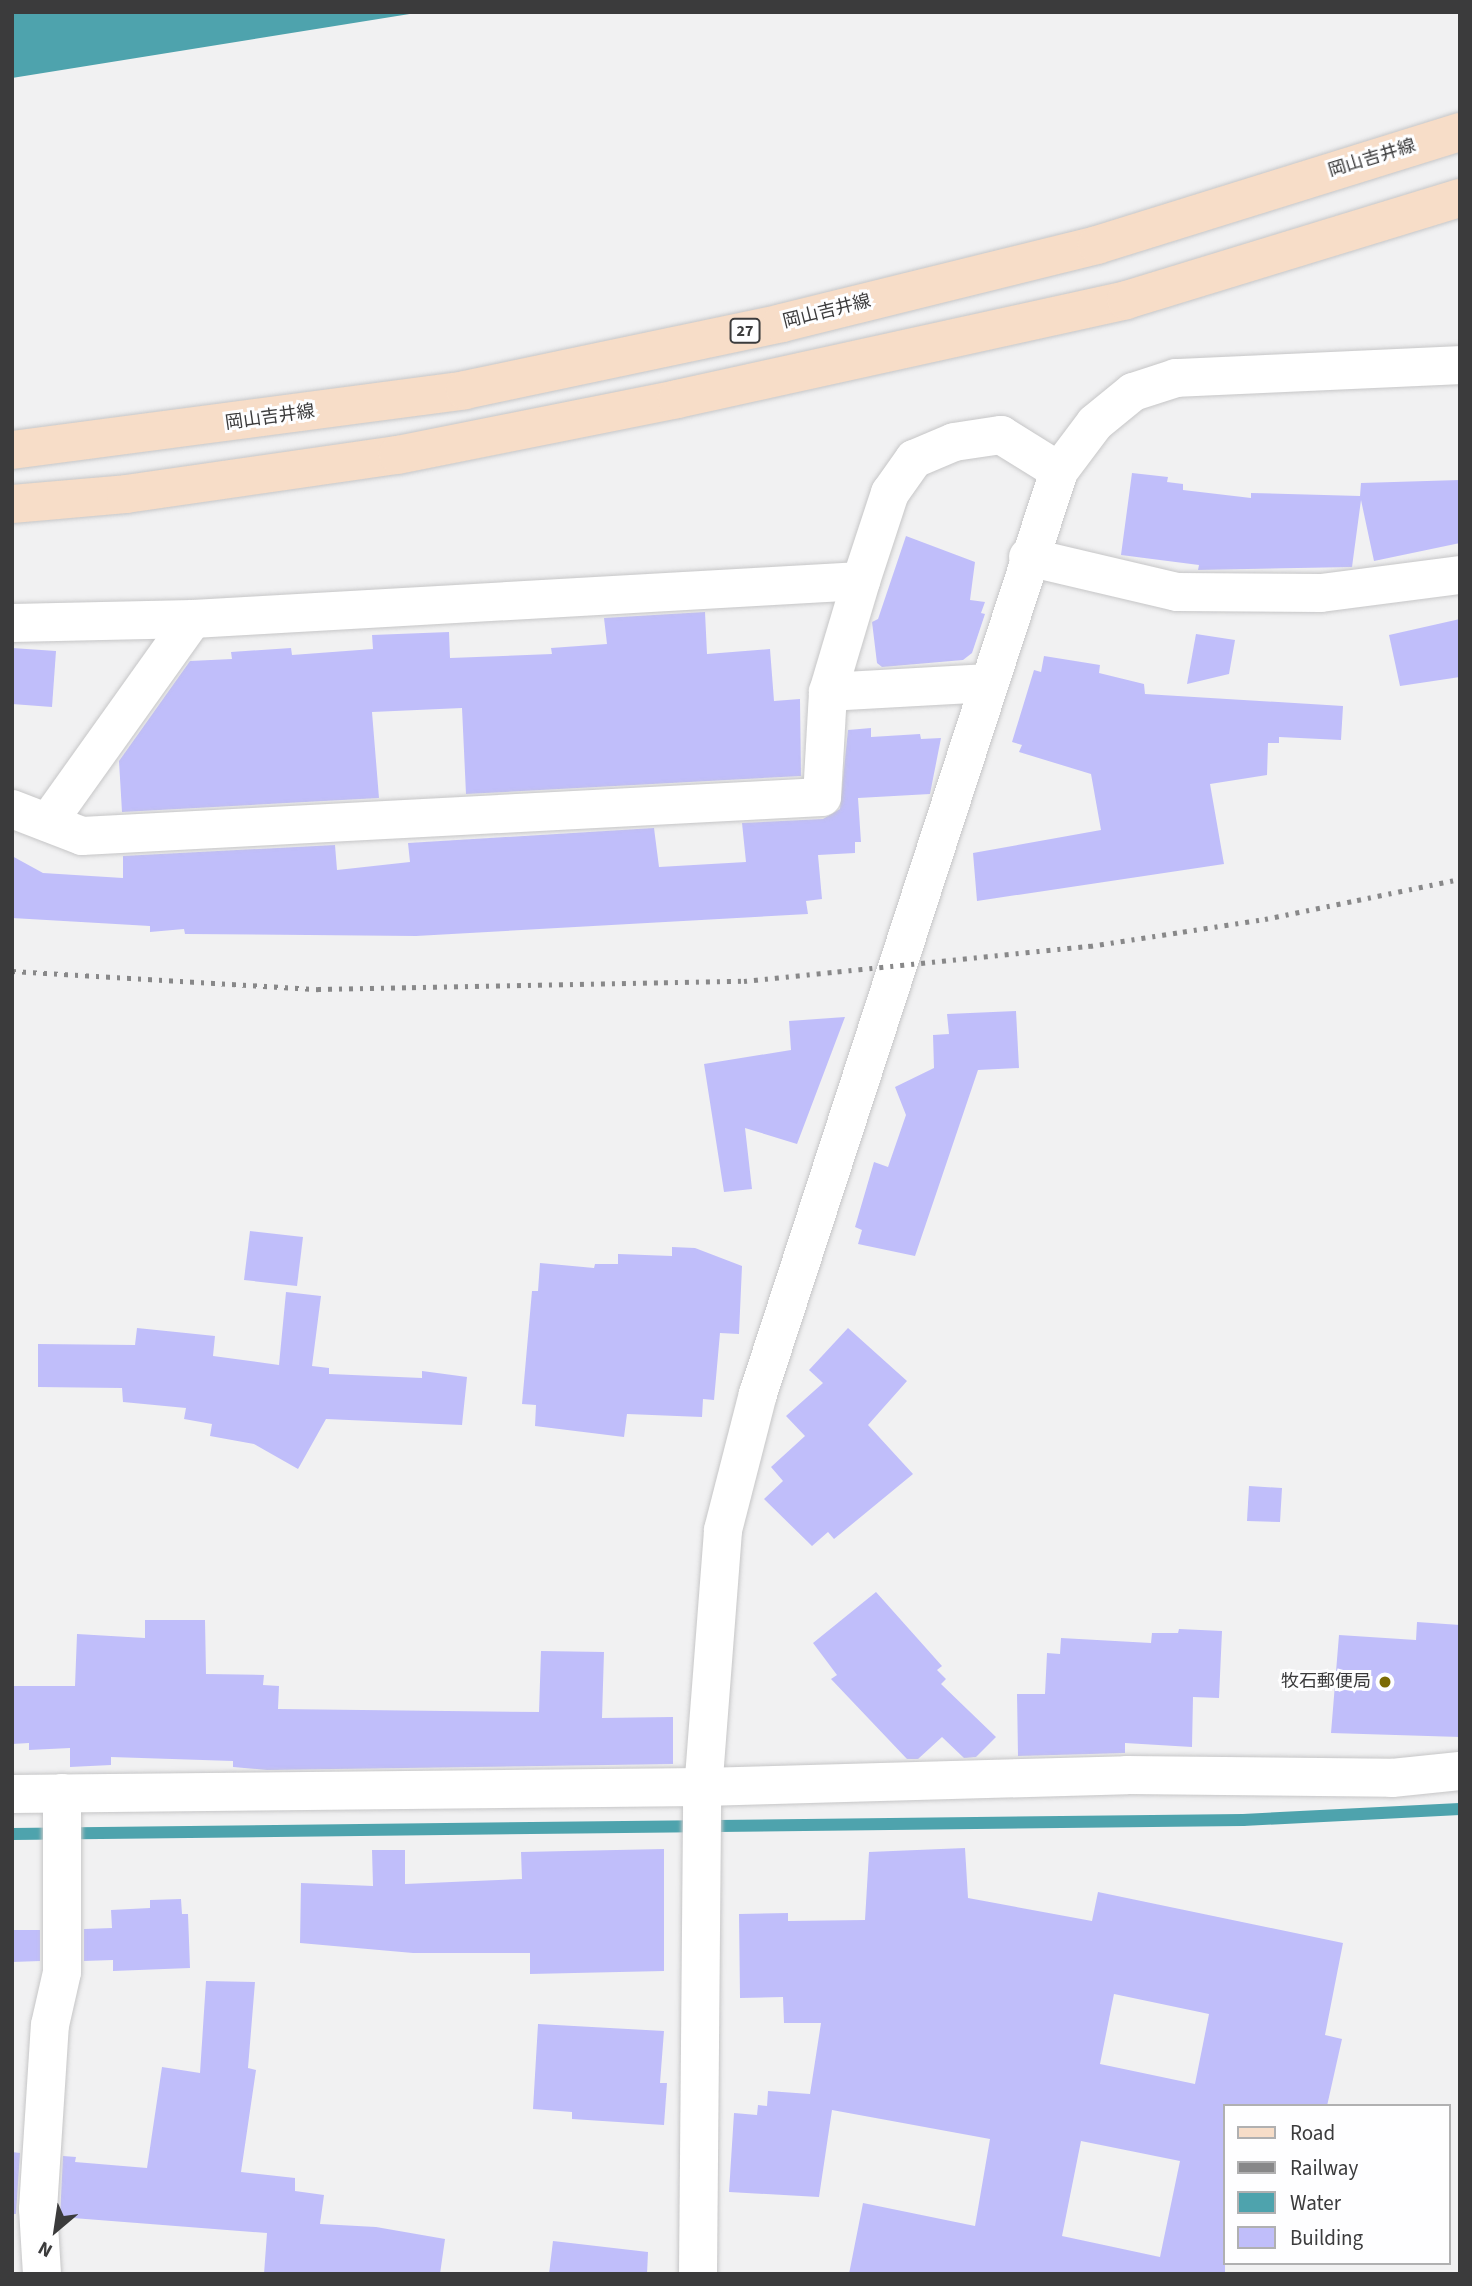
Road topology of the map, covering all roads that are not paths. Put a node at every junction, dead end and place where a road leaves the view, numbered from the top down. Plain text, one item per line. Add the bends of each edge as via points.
1 (1460, 132) edge
2 (1460, 198) edge
3 (1460, 365) edge
4 (12, 450) edge
5 (1059, 471) junction
6 (12, 504) edge
7 (1028, 557) junction
8 (1460, 575) edge
9 (861, 581) junction
10 (193, 619) junction
11 (12, 622) edge
12 (988, 683) junction
13 (828, 692) junction
14 (12, 809) edge
15 (48, 822) junction
16 (1460, 1771) edge
17 (12, 1794) edge
18 (702, 1815) junction
19 (61, 1820) junction
20 (42, 2274) edge
21 (698, 2274) edge

1 - 4 main road, 岡山吉井線 / 27 via 1097,245 782,323 464,390
2 - 6 main road via 1126,300 677,399 398,455 126,494
3 - 5 street via 1176,378 1133,392 1095,423
5 - 7 street
5 - 9 street via 1001,435 954,442 914,459 890,493
7 - 8 street via 1177,592 1321,593
7 - 12 street
9 - 10 street
9 - 13 street
10 - 11 street
10 - 15 street
12 - 13 street
12 - 18 street via 735,1473 723,1530
13 - 15 street via 822,797 82,836
14 - 15 street
16 - 18 street via 1392,1778 1127,1775
17 - 19 street
18 - 19 street
18 - 21 street
19 - 20 street via 62,1972 50,2025 38,2208

